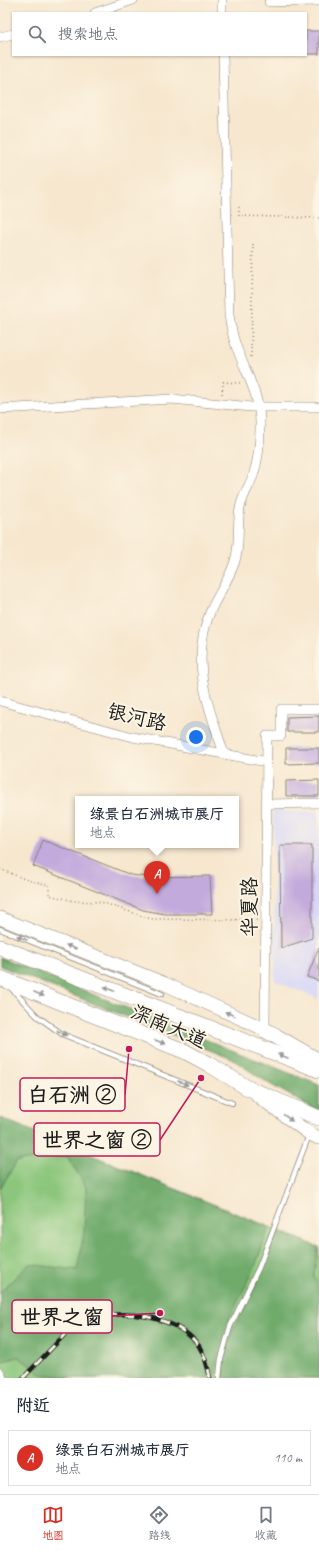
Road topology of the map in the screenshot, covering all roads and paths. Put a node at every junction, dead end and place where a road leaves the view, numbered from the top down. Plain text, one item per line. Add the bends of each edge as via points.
1 (133, 0) edge
2 (222, 0) edge
3 (319, 1) edge
4 (268, 2) dead end
5 (99, 12) edge
6 (222, 12) edge
7 (12, 34) edge
8 (0, 37) edge
9 (223, 56) edge
10 (239, 207) dead end
11 (319, 218) edge
12 (253, 241) dead end
13 (252, 347) dead end
14 (244, 383) dead end
15 (222, 403) junction
16 (258, 407) junction
17 (319, 407) edge
18 (0, 409) edge
19 (0, 701) edge
20 (319, 709) edge
21 (224, 754) junction
22 (267, 762) junction
23 (319, 803) edge
24 (267, 804) junction
25 (0, 869) edge
26 (0, 918) edge
27 (267, 920) junction
28 (0, 929) edge
29 (0, 947) edge
30 (1, 979) edge
31 (162, 994) dead end
32 (265, 1030) junction
33 (319, 1052) edge
34 (319, 1061) edge
35 (319, 1070) edge
36 (246, 1087) junction
37 (232, 1103) dead end
38 (319, 1118) edge
39 (314, 1136) edge
40 (0, 1371) edge
41 (3, 1378) edge
42 (219, 1378) edge

1 - 5 street
2 - 6 street
3 - 4 street
7 - 8 street
9 - 16 street via 229,315 233,336 251,378
10 - 11 path via 239,216
12 - 13 path
14 - 15 path via 223,382
15 - 16 street
15 - 18 street via 146,400
16 - 17 street
16 - 21 street via 259,452 241,506 238,550 211,611 203,636 200,662 203,689
19 - 21 street, 银河路 via 133,737
20 - 22 street, 华夏路 via 281,709 281,736 267,736
21 - 22 street, 银河路
22 - 24 street, 华夏路
23 - 24 street
24 - 27 street, 华夏路
25 - 27 path via 26,880 49,885 49,895 74,901 101,902 151,919
32 -> 26 main road via 162,983
27 - 32 street, 华夏路
31 -> 28 lane
35 -> 29 main road, 深南大道
30 -> 36 main road, 深南大道 via 184,1052
30 -> 37 lane via 37,1016 62,1034
32 - 33 main road
32 - 34 main road
36 - 38 main road, 深南大道
36 -> 39 main road
39 - 42 lane via 259,1267 230,1327
40 - 41 street

